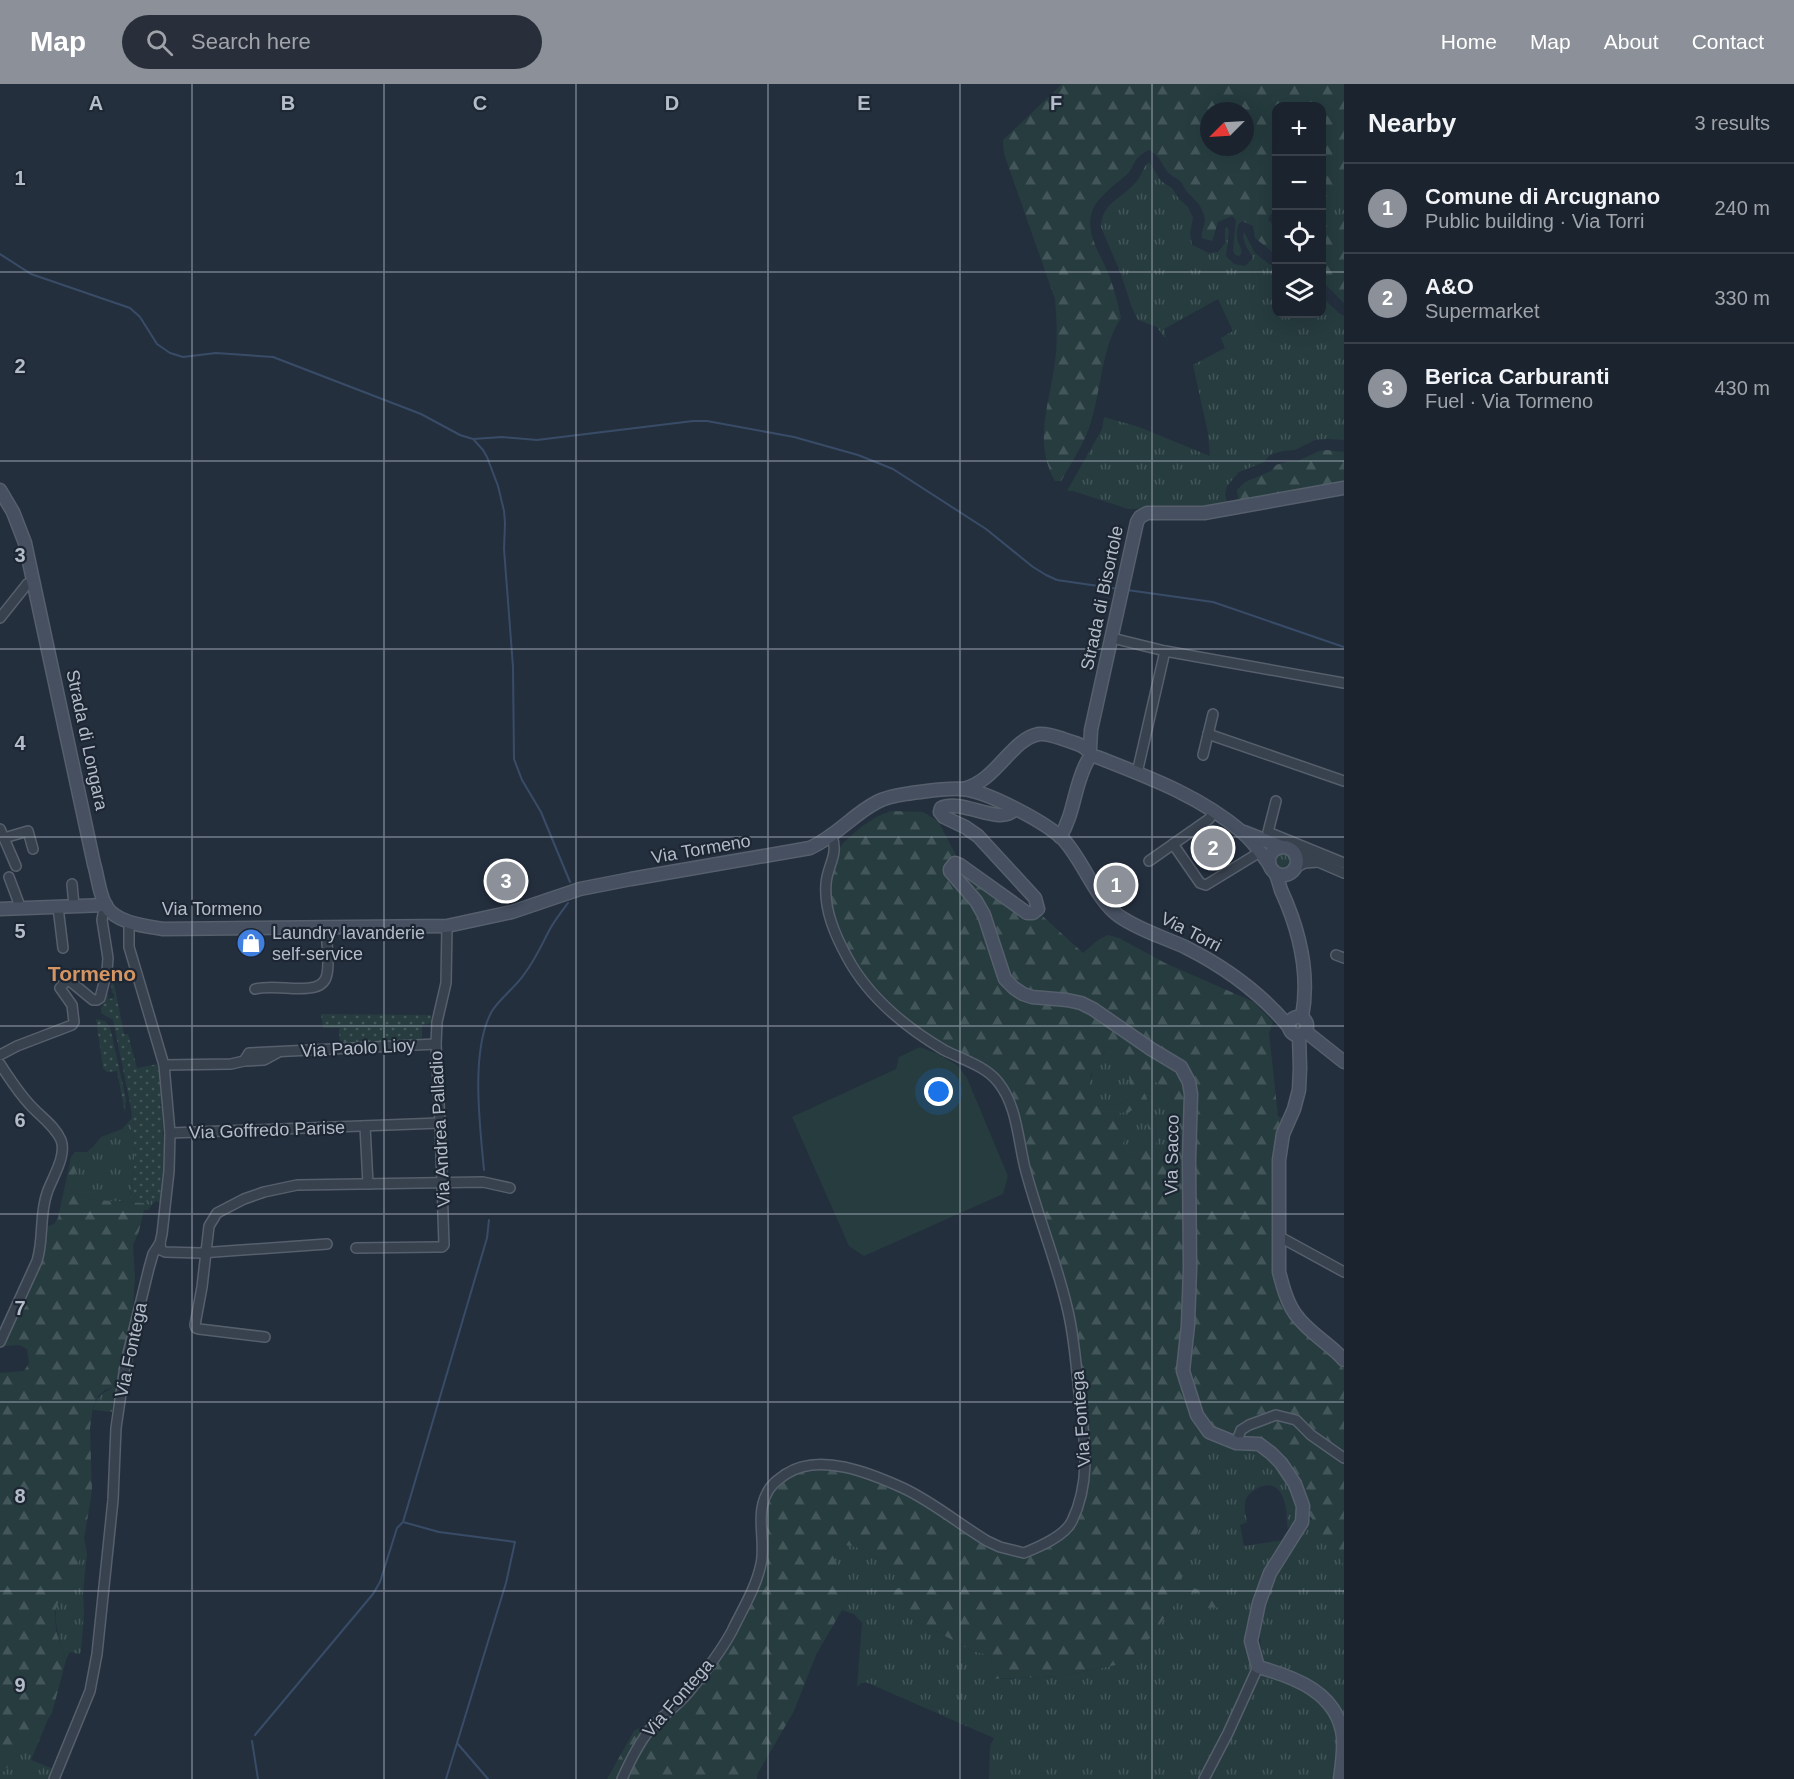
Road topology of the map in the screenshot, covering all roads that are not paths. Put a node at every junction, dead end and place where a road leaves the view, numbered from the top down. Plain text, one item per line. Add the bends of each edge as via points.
1 (1344, 488) edge
2 (0, 490) edge
3 (34, 582) junction
4 (0, 618) edge
5 (1112, 638) junction
6 (1165, 651) junction
7 (1344, 683) edge
8 (1213, 714) dead end
9 (1208, 734) junction
10 (1090, 754) junction
11 (1203, 755) dead end
12 (1137, 773) junction
13 (984, 780) junction
14 (1344, 781) edge
15 (963, 789) junction
16 (982, 794) junction
17 (1276, 801) dead end
18 (1015, 809) junction
19 (1214, 812) junction
20 (1240, 831) junction
21 (2, 834) edge
22 (832, 837) junction
23 (1060, 837) junction
24 (1173, 844) junction
25 (33, 849) dead end
26 (1287, 849) junction
27 (1260, 852) junction
28 (1149, 861) dead end
29 (1320, 862) junction
30 (1344, 863) edge
31 (16, 866) dead end
32 (1272, 868) junction
33 (1294, 870) junction
34 (1344, 873) edge
35 (9, 877) dead end
36 (72, 884) dead end
37 (1284, 896) junction
38 (74, 906) junction
39 (58, 907) junction
40 (107, 907) junction
41 (0, 909) edge
42 (21, 909) junction
43 (129, 921) junction
44 (447, 926) junction
45 (326, 927) junction
46 (63, 948) dead end
47 (255, 989) dead end
48 (1298, 1031) junction
49 (436, 1044) junction
50 (0, 1055) edge
51 (1344, 1062) edge
52 (0, 1064) edge
53 (164, 1065) junction
54 (440, 1123) junction
55 (365, 1126) junction
56 (170, 1133) junction
57 (443, 1182) junction
58 (368, 1184) junction
59 (510, 1188) dead end
60 (1280, 1237) junction
61 (160, 1244) junction
62 (327, 1244) dead end
63 (356, 1248) dead end
64 (207, 1252) junction
65 (1344, 1272) edge
66 (265, 1337) dead end
67 (0, 1342) edge
68 (1344, 1360) edge
69 (1236, 1443) junction
70 (1344, 1458) edge
71 (1258, 1667) junction
72 (54, 1779) edge
73 (622, 1779) edge
74 (1204, 1779) edge
75 (1340, 1779) edge

1 - 5 main road, Strada di Bisortole via 1214,511 1143,515 1137,522
2 - 3 main road, Strada di Longara via 23,534
3 - 4 street via 27,584
3 - 40 main road, Strada di Longara via 94,864
5 - 6 street
5 - 10 main road, Strada di Bisortole via 1091,730
6 - 7 street
6 - 12 street
8 - 9 street
9 - 11 street
9 - 14 street
10 - 12 main road
10 - 13 main road via 1082,746 1039,734 1023,741
10 - 23 main road, Strada di Bisortole via 1070,820
12 - 19 main road via 1196,799
13 - 15 main road
13 - 16 main road
15 - 16 main road, Via Tormeno
15 - 22 main road, Via Tormeno via 888,797 867,808
16 - 18 main road, Via Tormeno
17 - 30 street via 1268,832
18 - 23 main road, Via Tormeno
18 - 69 main road, Via Sacco via 1003,815 953,806 941,808 940,812 978,836 1035,898 1038,909 1027,913 960,865 955,863 950,871 984,915 1005,979 1014,987 1032,997 1067,1000 1093,1009 1185,1073 1191,1094 1190,1268 1183,1371 1197,1415 1209,1432
19 - 20 main road
19 - 24 street
20 - 26 main road
20 - 27 main road
21 - 25 street via 28,831
21 - 31 street
22 - 44 main road, Via Tormeno via 803,849 580,889 512,912
22 - 73 street, Via Fontega via 836,848 827,872 827,907 838,938 860,976 901,1022 986,1071 1008,1098 1075,1341 1085,1441 1082,1495 1072,1523 1056,1537 1024,1553 987,1541 903,1488 866,1474 825,1464 793,1470 767,1491 761,1515 761,1564 729,1636 687,1694 652,1726
23 - 48 main road, Via Torri via 1113,911 1236,976
24 - 27 street via 1200,883 1206,885
24 - 28 street
26 - 29 street
26 - 32 main road via 1275,849 1271,854
26 - 33 main road via 1297,859
27 - 32 main road
29 - 33 street via 1305,863
29 - 34 street
32 - 33 main road via 1282,875
32 - 37 main road
33 - 37 main road
35 - 42 street
36 - 38 street
37 - 48 main road via 1294,924 1305,983 1302,1017 1307,1023
38 - 39 main road
38 - 40 main road
39 - 42 main road
39 - 46 street
40 - 43 main road, Via Tormeno
40 - 50 street via 102,920 108,958 100,998 93,1000 70,981 65,982 60,988 72,1005 72,1025
41 - 42 main road
43 - 45 main road, Via Tormeno via 163,929
43 - 53 street, Via Fontega via 129,947
44 - 45 main road, Via Tormeno
44 - 49 street, Via Andrea Palladio via 446,983
45 - 47 street via 324,982 310,987
48 - 51 main road, Via Torri
48 - 60 main road via 1299,1090 1280,1146
49 - 53 street, Via Paolo Lioy via 281,1051 264,1060 231,1065
49 - 54 street, Via Andrea Palladio
52 - 67 street via 20,1094 56,1133 62,1152 43,1206 37,1261
53 - 56 street, Via Fontega
54 - 55 street, Via Goffredo Parise
54 - 57 street, Via Andrea Palladio
55 - 56 street, Via Goffredo Parise
55 - 58 street, Via Goffredo Parise
56 - 61 street, Via Fontega
57 - 58 street
57 - 59 street via 483,1182
57 - 63 street, Via Andrea Palladio via 442,1247
58 - 64 street via 297,1185 244,1199 213,1218
60 - 65 street
60 - 68 main road via 1280,1272 1292,1307 1304,1324
61 - 64 street via 165,1252
61 - 72 street, Via Fontega via 149,1268 123,1382 97,1654 90,1691
62 - 64 street
64 - 66 street via 196,1328
69 - 70 street via 1241,1430 1276,1415 1296,1420
69 - 71 main road, Via Sacco via 1259,1444 1271,1453 1294,1484 1303,1506 1302,1522 1270,1573 1260,1603 1251,1641
71 - 74 street
71 - 75 main road via 1317,1691 1338,1714 1344,1739

